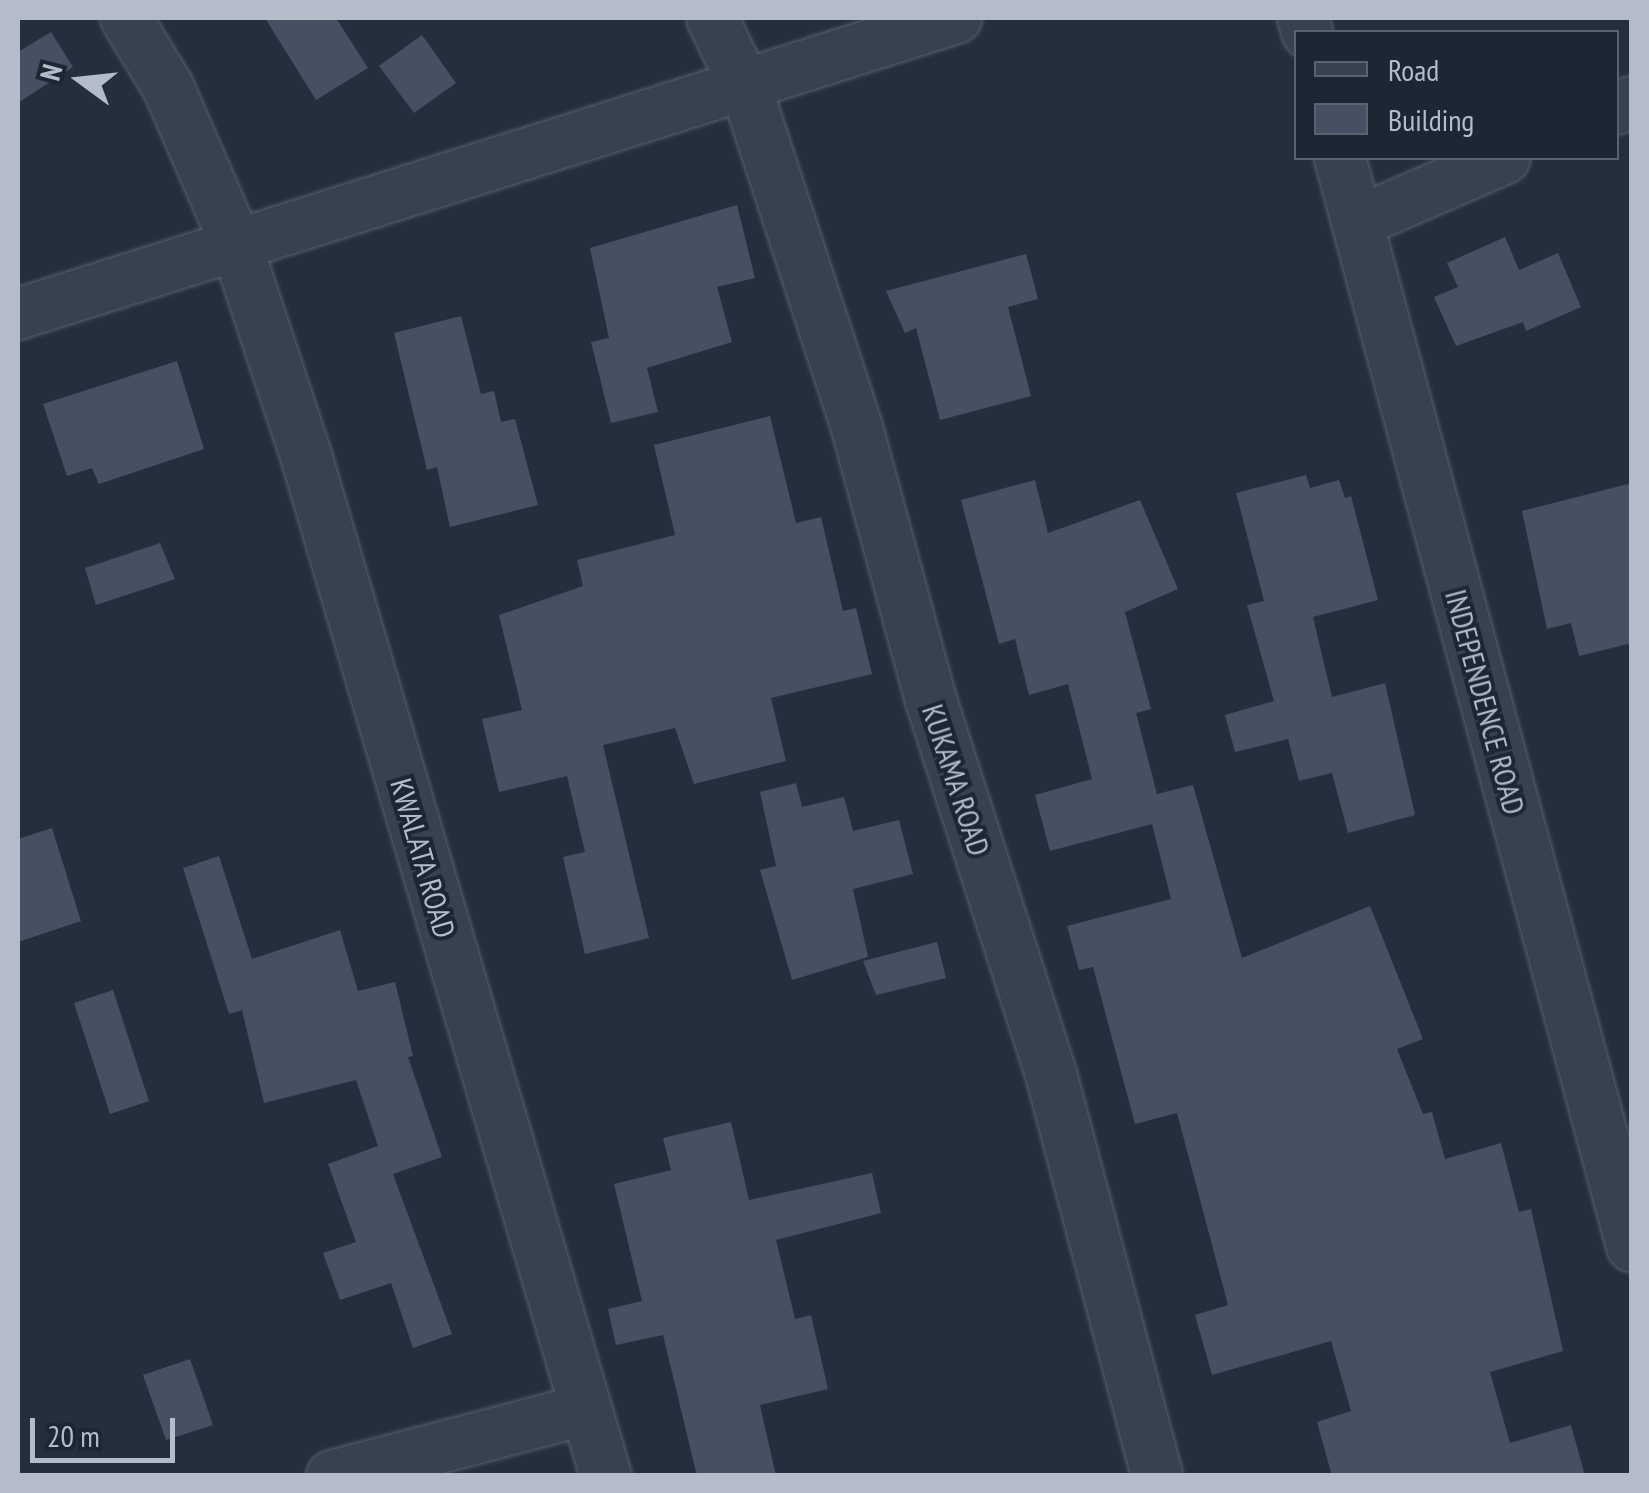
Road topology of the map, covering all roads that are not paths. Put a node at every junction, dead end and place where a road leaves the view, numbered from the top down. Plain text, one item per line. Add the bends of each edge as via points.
1 (126, 18) edge
2 (712, 18) edge
3 (956, 18) edge
4 (746, 88) junction
5 (1341, 160) edge
6 (1500, 160) edge
7 (1358, 222) junction
8 (235, 241) junction
9 (18, 314) edge
10 (1632, 1246) edge
11 (583, 1410) junction
12 (332, 1476) edge
13 (606, 1476) edge
14 (1157, 1476) edge

1 - 8 street, KWALATA ROAD via 168,87
2 - 4 street, KUKAMA ROAD
3 - 4 street
4 - 8 street
4 - 14 street, KUKAMA ROAD via 858,428 930,698 1051,1074
5 - 7 street, INDEPENDENCE ROAD
6 - 7 street
7 - 10 street, INDEPENDENCE ROAD
8 - 9 street
8 - 11 street, KWALATA ROAD via 306,459
11 - 12 street
11 - 13 street, KWALATA ROAD

